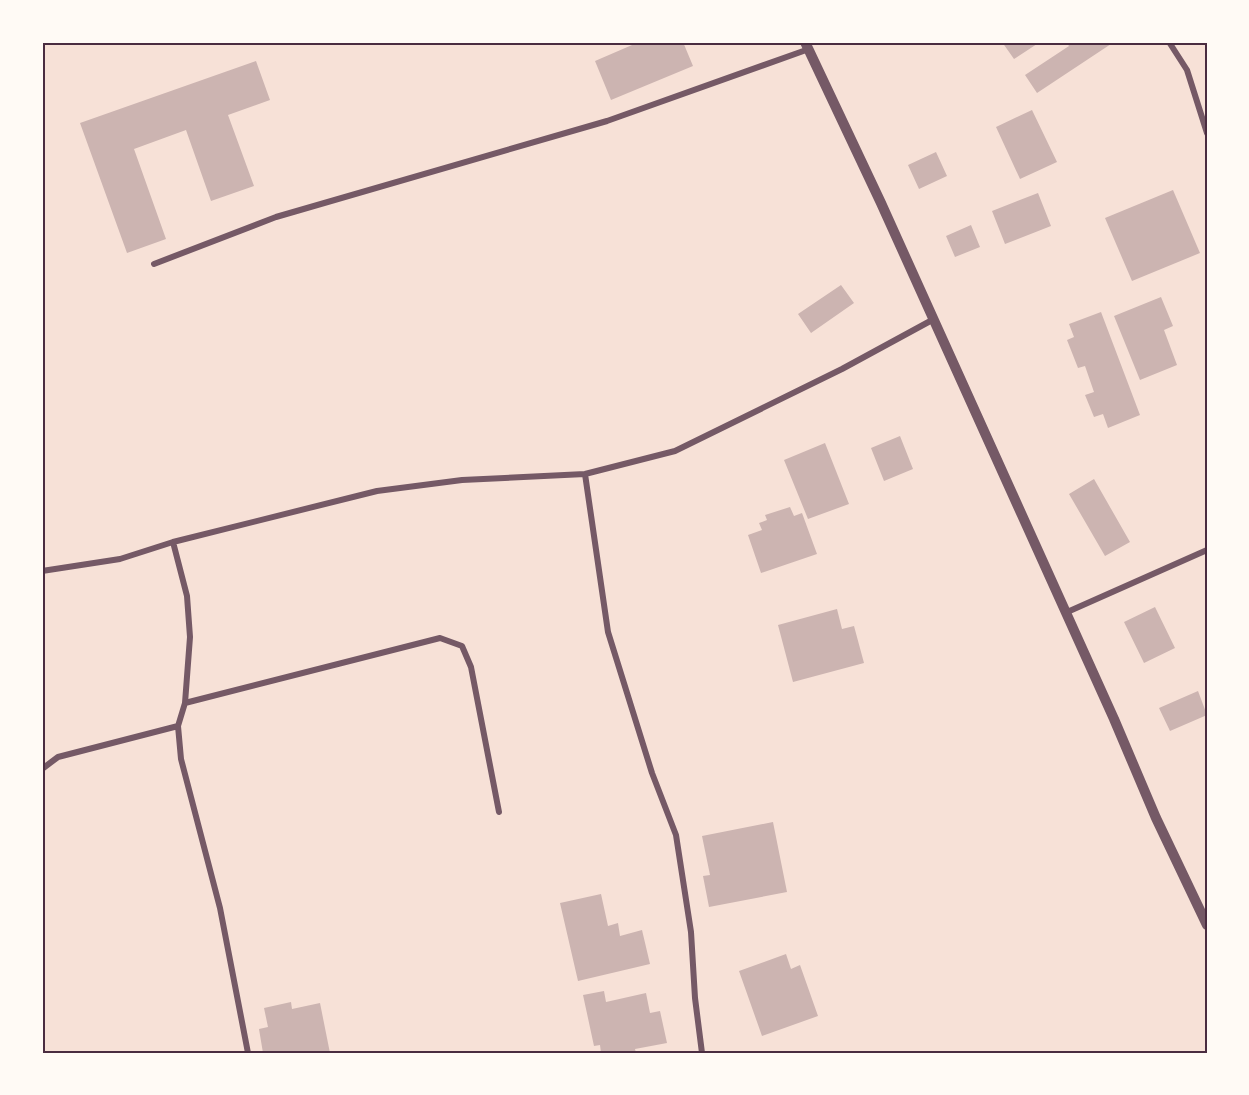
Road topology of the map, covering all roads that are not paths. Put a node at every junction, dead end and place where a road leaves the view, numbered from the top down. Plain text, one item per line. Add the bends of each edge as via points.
1 (1169, 42) edge
2 (807, 45) edge
3 (1207, 133) edge
4 (154, 264) dead end
5 (934, 319) junction
6 (585, 474) junction
7 (173, 542) junction
8 (1207, 550) edge
9 (42, 571) edge
10 (1065, 613) junction
11 (184, 703) junction
12 (178, 726) junction
13 (42, 769) edge
14 (499, 812) dead end
15 (1207, 925) edge
16 (248, 1053) edge
17 (702, 1053) edge

1 - 3 street via 1187,70
2 - 4 street via 607,121 276,218
2 - 5 street
5 - 6 street via 675,451
5 - 10 street
6 - 7 street via 462,480 377,491
6 - 17 street via 608,632 652,773 676,835 691,932
7 - 9 street via 120,559
7 - 11 street via 187,596 190,637
8 - 10 street
10 - 15 street
11 - 12 street
11 - 14 street via 440,638 462,646 471,667
12 - 13 street via 58,757
12 - 16 street via 181,759 220,908

